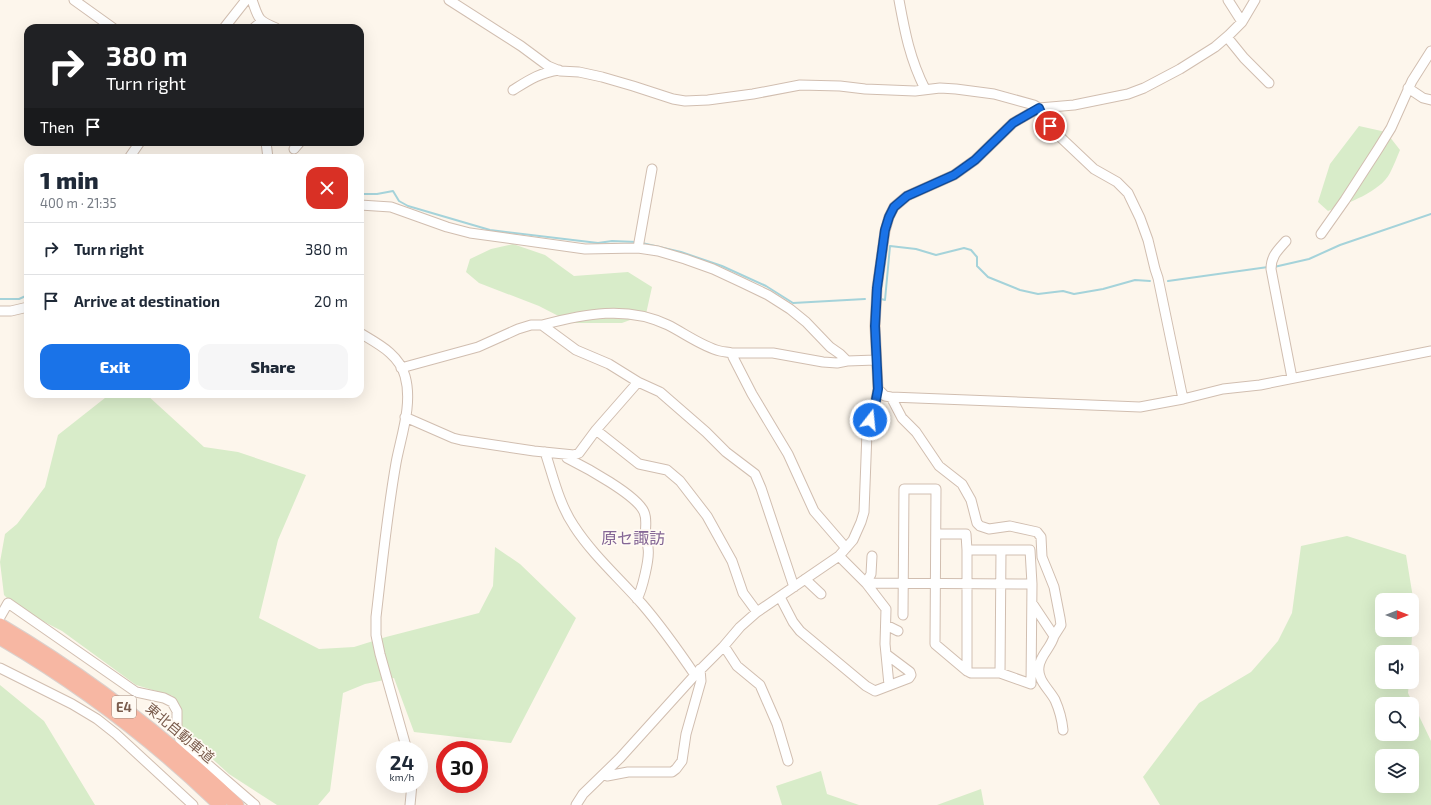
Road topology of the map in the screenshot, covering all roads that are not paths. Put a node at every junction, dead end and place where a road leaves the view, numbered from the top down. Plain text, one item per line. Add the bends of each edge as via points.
1 (74, 0) edge
2 (246, 0) edge
3 (252, 0) edge
4 (448, 0) edge
5 (900, 0) edge
6 (1228, 0) edge
7 (1255, 0) edge
8 (262, 21) junction
9 (1242, 22) junction
10 (107, 24) edge
11 (227, 24) edge
12 (259, 24) edge
13 (268, 24) edge
14 (1227, 37) junction
15 (1431, 51) edge
16 (559, 70) junction
17 (1269, 83) dead end
18 (1408, 88) junction
19 (925, 89) junction
20 (513, 90) dead end
21 (1431, 100) edge
22 (1039, 108) junction
23 (652, 169) dead end
24 (364, 204) edge
25 (1321, 234) dead end
26 (1286, 241) dead end
27 (639, 244) junction
28 (24, 308) edge
29 (0, 311) edge
30 (542, 325) junction
31 (364, 335) edge
32 (1431, 351) edge
33 (732, 352) junction
34 (876, 360) junction
35 (847, 361) junction
36 (401, 368) junction
37 (1292, 378) junction
38 (638, 382) junction
39 (878, 389) junction
40 (891, 397) junction
41 (1182, 399) junction
42 (405, 417) junction
43 (596, 430) junction
44 (545, 452) junction
45 (566, 455) junction
46 (936, 534) junction
47 (846, 548) junction
48 (967, 550) junction
49 (1001, 550) junction
50 (839, 556) junction
51 (872, 556) dead end
52 (805, 579) junction
53 (866, 583) junction
54 (935, 583) junction
55 (902, 584) junction
56 (967, 584) junction
57 (1032, 584) junction
58 (1000, 585) junction
59 (794, 587) junction
60 (821, 594) dead end
61 (780, 597) junction
62 (637, 599) junction
63 (1032, 603) junction
64 (757, 612) junction
65 (2, 613) edge
66 (903, 615) dead end
67 (0, 624) edge
68 (886, 625) junction
69 (898, 631) dead end
70 (1054, 636) junction
71 (0, 638) edge
72 (724, 646) junction
73 (886, 654) junction
74 (0, 668) edge
75 (966, 671) junction
76 (698, 672) junction
77 (1000, 672) junction
78 (889, 685) junction
79 (1063, 730) dead end
80 (404, 741) edge
81 (788, 761) dead end
82 (603, 775) junction
83 (411, 793) edge
84 (193, 805) edge
85 (220, 805) edge
86 (237, 805) edge
87 (256, 805) edge
88 (410, 805) edge
89 (576, 805) edge

1 - 10 street
2 - 11 street
3 - 8 street
4 - 16 street via 548,66
5 - 19 street via 907,43
6 - 9 street
7 - 9 street
8 - 12 street
8 - 13 street
9 - 14 street
14 - 17 street
14 - 22 street via 1180,69 1144,88 1128,94 1074,105
15 - 18 street
16 - 19 street via 602,77 685,101 750,95 800,86 915,91
16 - 20 street via 534,76
18 - 21 street
18 - 25 street via 1391,128
19 - 22 street via 956,89 994,94 1028,102
22 - 34 street via 1013,123 975,160 954,175 907,196 894,207 885,230 877,288
22 - 41 street via 1044,119 1057,134 1094,169 1117,182 1128,192 1148,240 1158,278
23 - 27 street
24 - 27 street via 390,207 470,233 585,249
26 - 37 street via 1274,255 1271,266
27 - 35 street via 713,269 768,296 806,322 830,348
28 - 29 street
30 - 33 street via 594,314 622,312 667,324 720,351
30 - 36 street via 531,325 478,347
30 - 38 street via 576,350 609,364
31 - 36 street via 383,347
32 - 37 street
33 - 35 street via 773,353 823,362
33 - 47 street via 752,394 788,454 814,511
34 - 35 street
34 - 39 street
36 - 42 street via 407,392
37 - 41 street via 1223,389
38 - 43 street
38 - 59 street via 665,396 754,474
39 - 40 street via 885,396
39 - 47 street via 867,432 864,512 853,540
40 - 41 street via 1140,407
40 - 70 street via 902,418 916,432 939,466 962,484 980,526 989,529 1010,526 1037,532 1041,537 1042,557 1054,587 1061,625
42 - 44 street via 453,438
42 - 80 street via 396,463 376,617 380,654
43 - 45 street via 579,453
43 - 64 street via 639,464 667,470 680,481 710,521 732,561 743,593
44 - 45 street
44 - 62 street via 561,501 574,526
45 - 62 street via 639,503 645,512 648,549 642,589
46 - 48 street via 966,534
46 - 54 street
46 - 55 street via 936,490 904,489
47 - 50 street
48 - 49 street
48 - 56 street
49 - 57 street via 1030,550
49 - 58 street
50 - 52 street
50 - 53 street
51 - 53 street via 871,574
52 - 59 street
52 - 60 street
53 - 55 street
53 - 68 street via 886,610
54 - 55 street
54 - 56 street
54 - 75 street via 935,644
55 - 66 street
56 - 58 street
56 - 75 street
57 - 58 street
57 - 63 street
58 - 77 street
59 - 61 street
61 - 64 street
61 - 78 street via 800,631 854,676 875,691
62 - 76 street
63 - 70 street
63 - 77 street via 1031,684
64 - 72 street
65 - 87 street via 8,603 136,692 172,702 177,710 177,733 180,739
67 - 86 highway, 東北自動車道 / E4 via 124,707 164,739
68 - 69 street
68 - 73 street
70 - 79 street via 1042,657 1039,666 1040,677 1054,700
71 - 85 highway, 東北自動車道 / E4 via 116,716
72 - 76 street
72 - 81 street via 737,666 760,685 777,724
73 - 78 street
73 - 78 street via 911,675
74 - 84 street via 72,704 97,720 116,734
75 - 77 street
76 - 82 street
76 - 82 street via 701,681 686,734 682,761 676,769 672,772
82 - 89 street via 583,794
83 - 88 street

